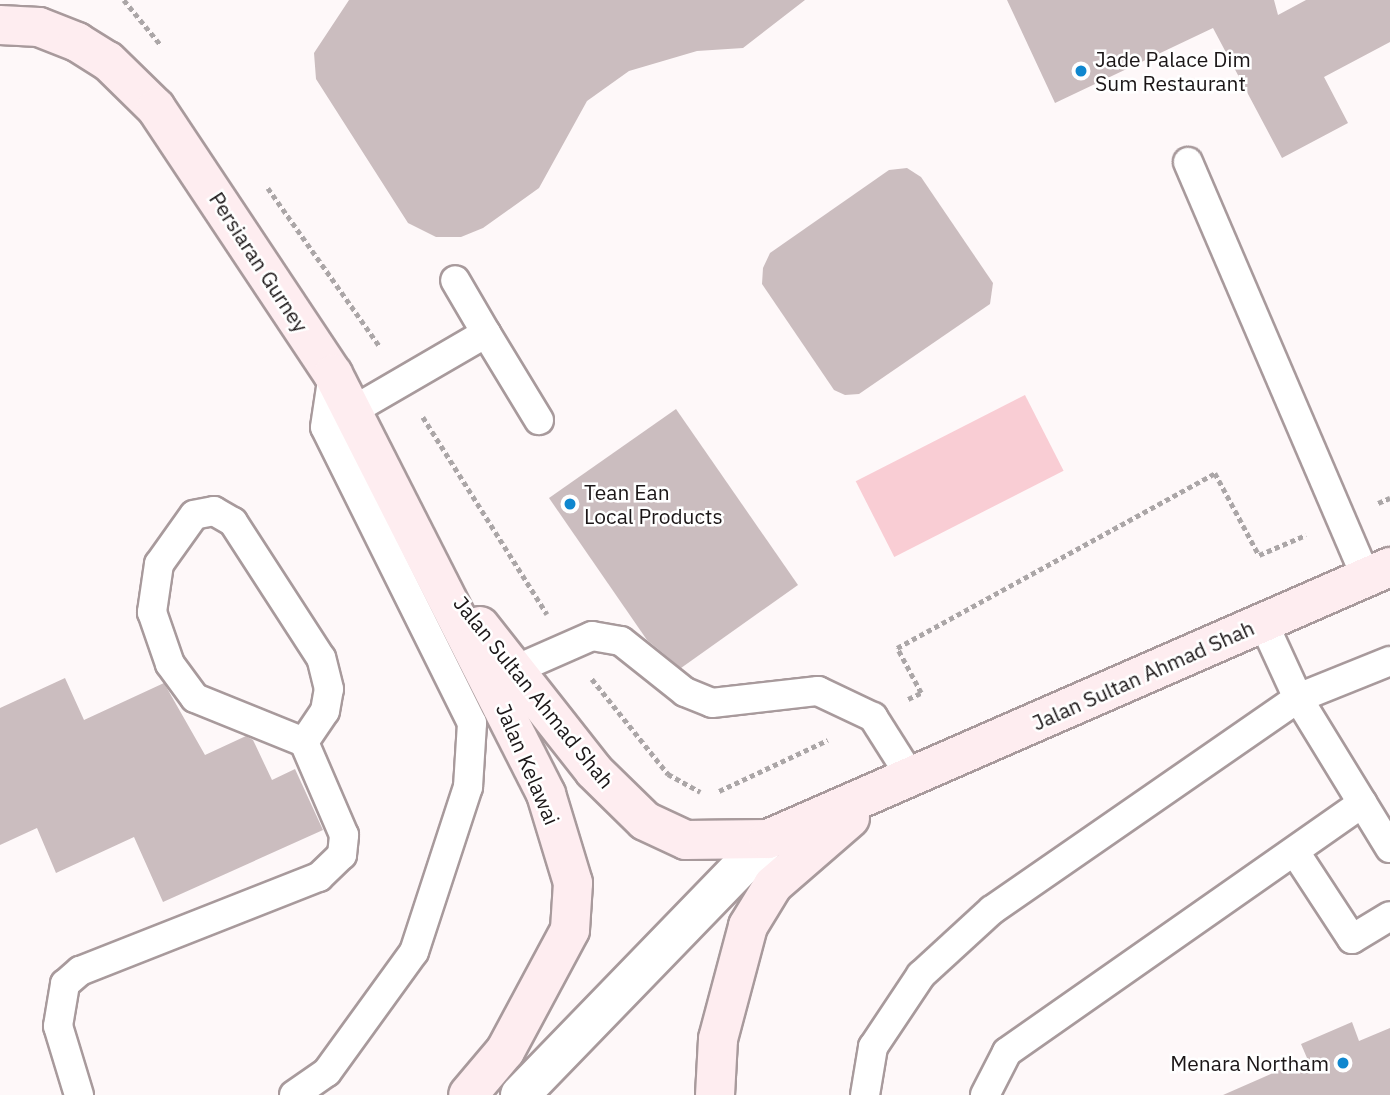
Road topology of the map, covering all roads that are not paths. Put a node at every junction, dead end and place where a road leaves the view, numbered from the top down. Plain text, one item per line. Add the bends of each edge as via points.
1 (0, 25) edge
2 (1188, 162) dead end
3 (455, 279) dead end
4 (486, 333) junction
5 (333, 374) junction
6 (352, 411) junction
7 (539, 420) dead end
8 (1378, 572) edge
9 (443, 582) junction
10 (1263, 622) junction
11 (1390, 661) edge
12 (517, 669) junction
13 (1298, 698) junction
14 (304, 742) junction
15 (903, 780) junction
16 (1363, 803) junction
17 (768, 839) junction
18 (1390, 848) edge
19 (1295, 852) junction
20 (1390, 916) edge
21 (79, 1095) edge
22 (294, 1095) edge
23 (468, 1095) edge
24 (520, 1095) edge
25 (715, 1095) edge
26 (865, 1095) edge
27 (985, 1095) edge

1 - 5 main road, Persiaran Gurney via 39,27 77,42 108,61 156,108
2 - 8 lane via 1342,520
3 - 4 lane
4 - 6 lane
4 - 7 lane
5 - 6 main road, Persiaran Gurney
5 - 22 lane via 326,427 472,723 468,788 414,952 327,1072
6 - 9 main road, Persiaran Gurney
8 - 10 main road, Jalan Sultan Ahmad Shah
9 - 12 main road, Jalan Sultan Ahmad Shah
9 - 23 main road, Jalan Kelawai via 545,794 573,883 569,930 545,980 505,1051
10 - 13 lane
10 - 15 main road, Jalan Sultan Ahmad Shah
11 - 13 lane
12 - 15 lane via 592,636 621,641 685,692 712,703 818,691 873,717
12 - 17 main road, Jalan Sultan Ahmad Shah via 594,771 645,821 686,839
13 - 16 lane
13 - 26 lane via 1104,830 962,938 921,975 873,1047
14 - 14 lane via 325,711 329,689 321,658 233,522 214,511 194,515 159,564 152,612 170,664 195,698
14 - 21 lane via 344,835 335,867 80,971 65,984 58,1003
15 - 17 main road, Jalan Sultan Ahmad Shah
15 - 25 main road, Jalan Sultan Ahmad Shah via 820,840 774,885 748,926 718,1039
16 - 18 lane
16 - 19 lane
17 - 24 street
19 - 20 lane via 1352,939
19 - 27 lane via 1007,1052

